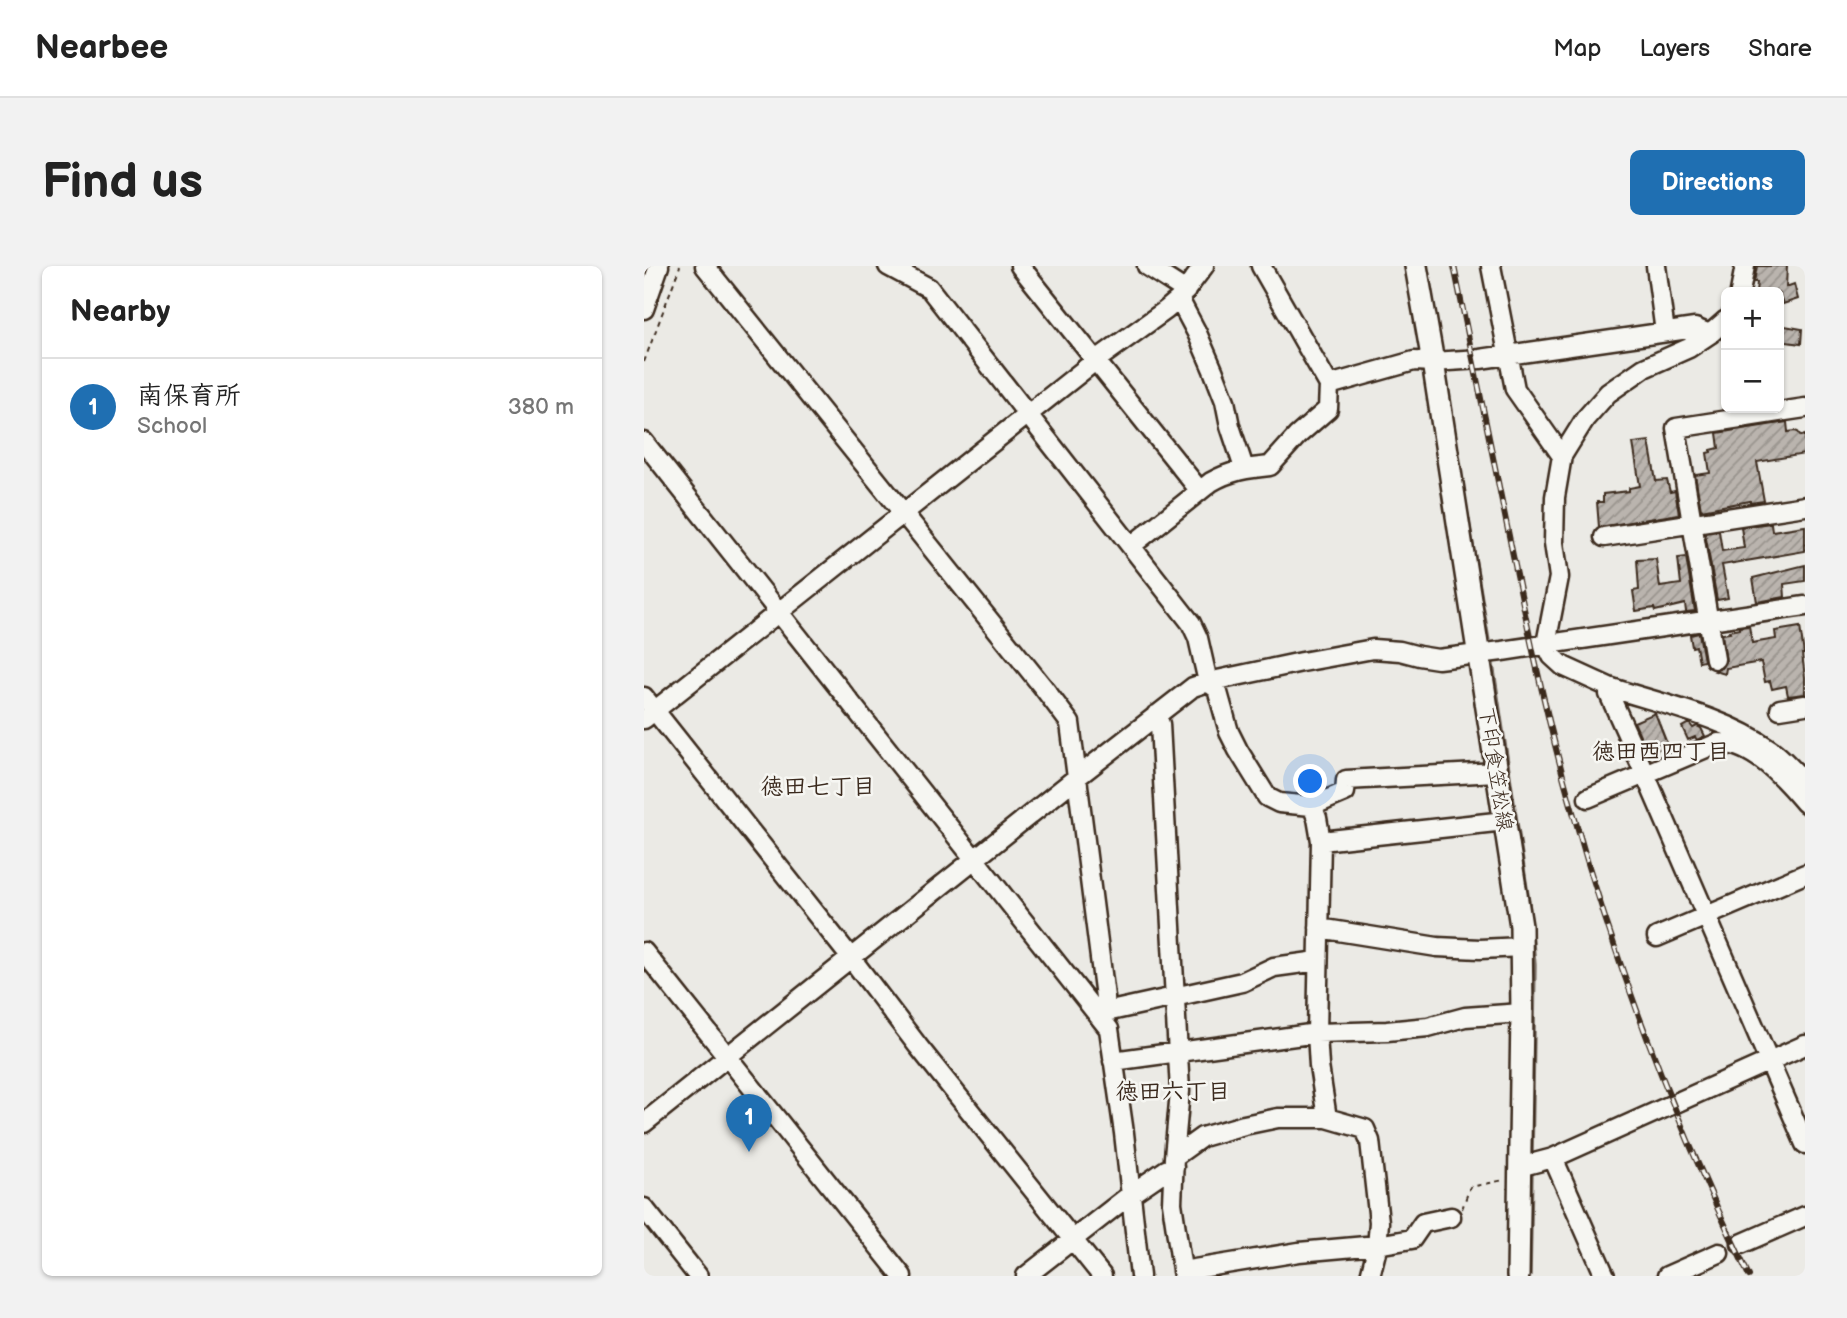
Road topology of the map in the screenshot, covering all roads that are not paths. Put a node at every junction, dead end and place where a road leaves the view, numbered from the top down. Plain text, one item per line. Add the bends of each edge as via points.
1 (652, 266) edge
2 (659, 266) edge
3 (705, 266) edge
4 (1020, 266) edge
5 (1147, 266) edge
6 (1204, 266) edge
7 (1261, 266) edge
8 (1416, 266) edge
9 (1491, 266) edge
10 (1656, 266) edge
11 (1745, 266) edge
12 (896, 268) edge
13 (1741, 287) edge
14 (644, 288) edge
15 (1182, 295) junction
16 (644, 309) edge
17 (1721, 324) edge
18 (1665, 332) junction
19 (1710, 334) junction
20 (1507, 355) junction
21 (1094, 361) junction
22 (1436, 362) junction
23 (1329, 385) junction
24 (1805, 408) edge
25 (1027, 415) junction
26 (644, 442) edge
27 (1562, 456) junction
28 (1244, 468) junction
29 (1200, 491) junction
30 (1805, 506) edge
31 (902, 513) junction
32 (1692, 524) junction
33 (1604, 537) dead end
34 (1131, 546) junction
35 (1805, 606) edge
36 (779, 612) junction
37 (1708, 620) junction
38 (1546, 644) junction
39 (1481, 654) junction
40 (1715, 659) dead end
41 (1208, 682) junction
42 (1609, 687) junction
43 (1805, 705) edge
44 (648, 709) edge
45 (1780, 709) dead end
46 (1156, 715) junction
47 (1497, 772) junction
48 (1645, 774) junction
49 (1076, 778) junction
50 (1805, 783) edge
51 (1588, 798) dead end
52 (1805, 803) edge
53 (1312, 806) junction
54 (1505, 821) junction
55 (1321, 841) junction
56 (976, 859) junction
57 (1805, 874) edge
58 (1706, 916) junction
59 (1319, 928) junction
60 (1657, 937) dead end
61 (1521, 947) junction
62 (644, 952) edge
63 (851, 958) junction
64 (1318, 961) junction
65 (1176, 997) junction
66 (1522, 1013) junction
67 (1103, 1014) junction
68 (1317, 1033) junction
69 (1805, 1045) edge
70 (1179, 1052) junction
71 (727, 1056) junction
72 (1114, 1061) junction
73 (1769, 1061) junction
74 (1327, 1118) junction
75 (644, 1123) edge
76 (1805, 1144) edge
77 (1549, 1159) junction
78 (1174, 1162) junction
79 (1520, 1170) junction
80 (1131, 1194) junction
81 (644, 1208) edge
82 (1805, 1216) edge
83 (1451, 1217) road end
84 (1073, 1240) junction
85 (1741, 1244) dead end
86 (1377, 1245) junction
87 (1719, 1253) dead end
88 (1182, 1274) edge
89 (698, 1276) edge
90 (902, 1276) edge
91 (1026, 1276) edge
92 (1102, 1276) edge
93 (1140, 1276) edge
94 (1370, 1276) edge
95 (1518, 1276) edge
96 (1605, 1276) edge
97 (1667, 1276) edge

1 - 14 street
2 - 16 street
3 - 31 street
4 - 21 street
5 - 15 street
6 - 15 street
7 - 23 street
8 - 22 main road, 下印食笠松線
9 - 20 street
10 - 18 street
11 - 13 street
12 - 25 street via 929,288
15 - 21 street
15 - 28 street via 1225,401
17 - 19 street
18 - 19 street via 1695,328
18 - 20 street
19 - 27 street via 1644,368 1608,393
20 - 22 street
20 - 27 street via 1515,389
21 - 25 street
21 - 29 street
22 - 23 street via 1414,361
22 - 39 main road, 下印食笠松線
23 - 28 street via 1328,410 1270,466
24 - 32 street via 1676,428
25 - 31 street
25 - 34 street
26 - 36 street
27 - 38 street via 1554,543 1559,578
28 - 29 street
29 - 34 street
30 - 32 street
31 - 36 street
31 - 49 street via 1070,723
32 - 33 street
32 - 37 street
34 - 41 street via 1191,623
35 - 37 street
36 - 44 street
36 - 56 street
37 - 38 street
37 - 40 street
38 - 39 street
38 - 42 street via 1563,666
39 - 41 street via 1438,659 1373,649
39 - 47 main road, 下印食笠松線
41 - 46 street via 1186,691
41 - 53 street via 1217,688 1238,750 1267,797 1279,803
42 - 48 street
42 - 50 street via 1750,736 1773,750
43 - 45 street
44 - 63 street
46 - 49 street
46 - 65 street
47 - 53 street via 1346,780 1345,792
47 - 54 main road, 下印食笠松線
48 - 51 street
48 - 52 street via 1717,743 1729,743 1767,765
48 - 58 street
49 - 56 street
49 - 67 street via 1105,997
53 - 55 street
54 - 55 street
54 - 61 main road, 下印食笠松線
55 - 59 street
56 - 63 street
56 - 67 street
57 - 58 street
58 - 60 street
58 - 73 street
59 - 61 street via 1437,947
59 - 64 street
61 - 66 main road, 下印食笠松線
62 - 71 street
63 - 71 street
63 - 84 street
64 - 65 street via 1273,967 1242,982
64 - 68 street
65 - 67 street
65 - 70 street
66 - 68 street via 1465,1017 1387,1031
66 - 79 main road, 下印食笠松線
67 - 72 street
68 - 70 street
68 - 74 street
69 - 73 street
70 - 72 street
70 - 78 street
71 - 75 street
71 - 90 street
72 - 80 street
73 - 76 street
73 - 77 street
74 - 78 street via 1278,1118 1202,1137
74 - 86 street via 1365,1129 1370,1141
77 - 79 street
77 - 96 street
78 - 80 street
78 - 88 street via 1172,1203
79 - 95 main road, 下印食笠松線
80 - 84 street
80 - 93 street
81 - 89 street
82 - 85 street
83 - 86 street via 1423,1223 1412,1239
84 - 91 street
84 - 92 street
86 - 88 street via 1299,1252
86 - 94 street
87 - 97 street

